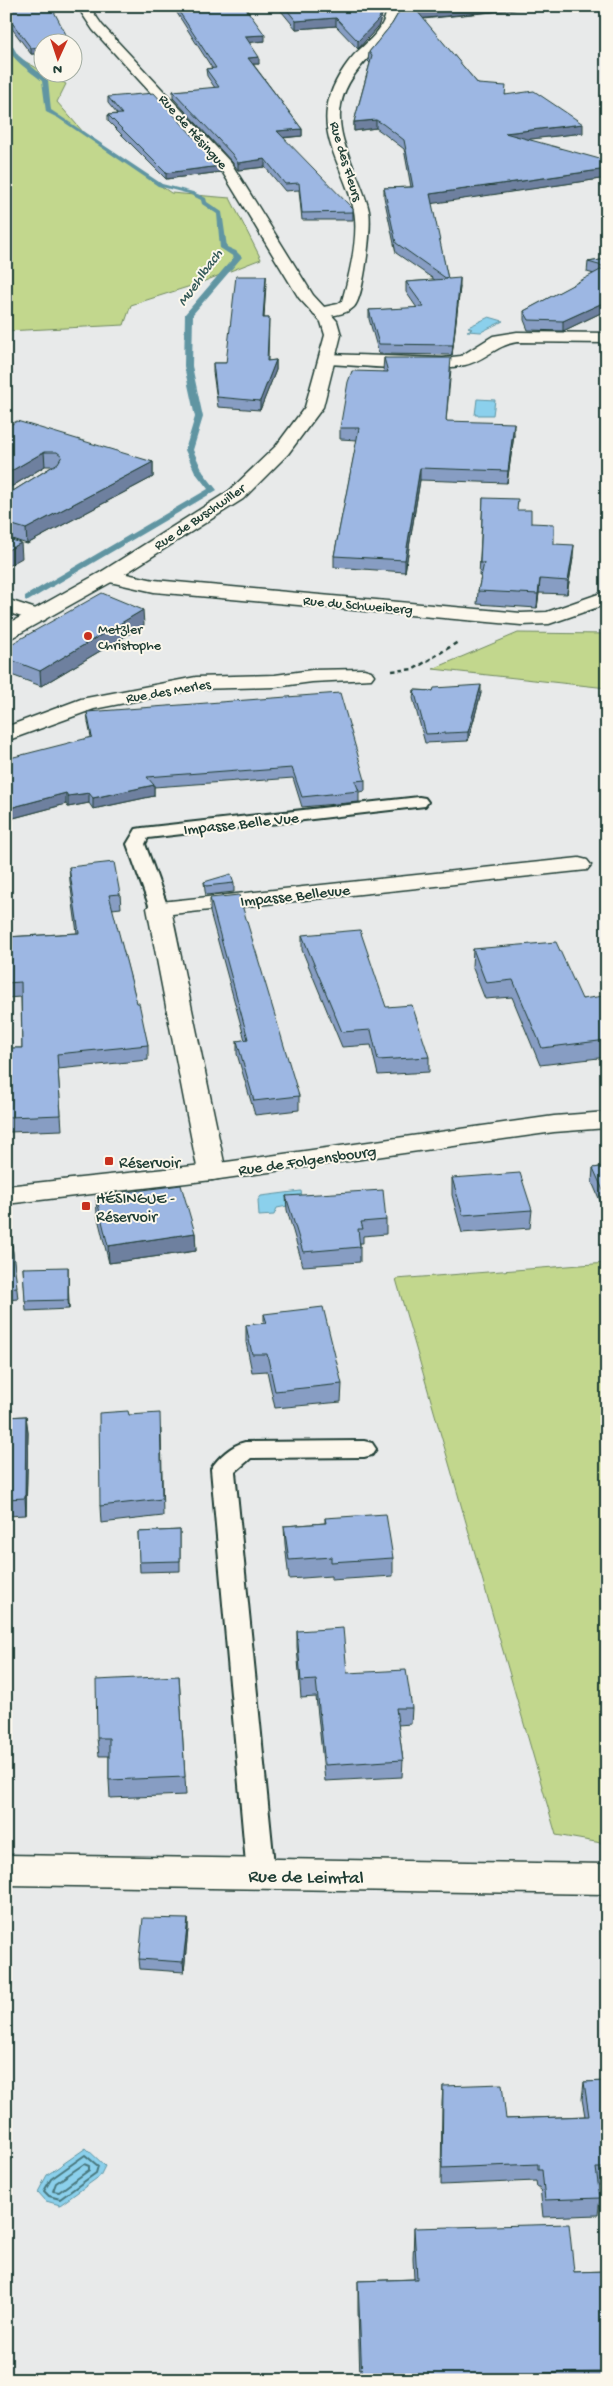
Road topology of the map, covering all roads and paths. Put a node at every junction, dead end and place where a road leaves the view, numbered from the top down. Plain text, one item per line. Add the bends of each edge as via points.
1 (83, 6) edge
2 (393, 6) edge
3 (290, 268) joint
4 (320, 312) junction
5 (607, 338) edge
6 (327, 359) junction
7 (108, 576) junction
8 (607, 597) edge
9 (6, 605) edge
10 (480, 615) junction
11 (38, 616) junction
12 (6, 633) edge
13 (364, 675) joint
14 (6, 734) edge
15 (420, 802) dead end
16 (579, 865) dead end
17 (159, 908) junction
18 (607, 1120) edge
19 (212, 1172) junction
20 (6, 1195) edge
21 (364, 1449) dead end
22 (6, 1870) edge
23 (261, 1875) junction
24 (607, 1878) edge

1 - 3 street, Rue de Hésingue via 97,27 226,166
2 - 4 street, Rue des Fleurs via 394,16 388,27 345,77 332,113 362,212 363,227 349,303 342,308
3 - 4 street, Rue de Buschwiller via 307,298
4 - 6 street, Rue de Buschwiller via 333,329
5 - 6 street via 517,336 499,340 465,360 443,363
6 - 7 street, Rue de Buschwiller via 314,407 282,450 236,495
7 - 10 street, Rue du Schweiberg via 154,586
7 - 11 street, Rue de Buschwiller
8 - 10 street, Rue du Schweiberg via 549,618
9 - 11 street
10 - 13 path via 469,635 414,668
11 - 12 street, Rue de Buschwiller
13 - 14 street, Rue des Merles via 196,683 89,704
15 - 17 lane, Impasse Belle Vue via 142,833 136,844
16 - 17 street, Impasse Bellevue
17 - 19 street
18 - 19 street, Rue de Folgensbourg via 554,1124
19 - 20 street, Rue de Folgensbourg
21 - 23 lane via 245,1450 223,1469
22 - 23 street, Rue de Leimtal
23 - 24 street, Rue de Leimtal

